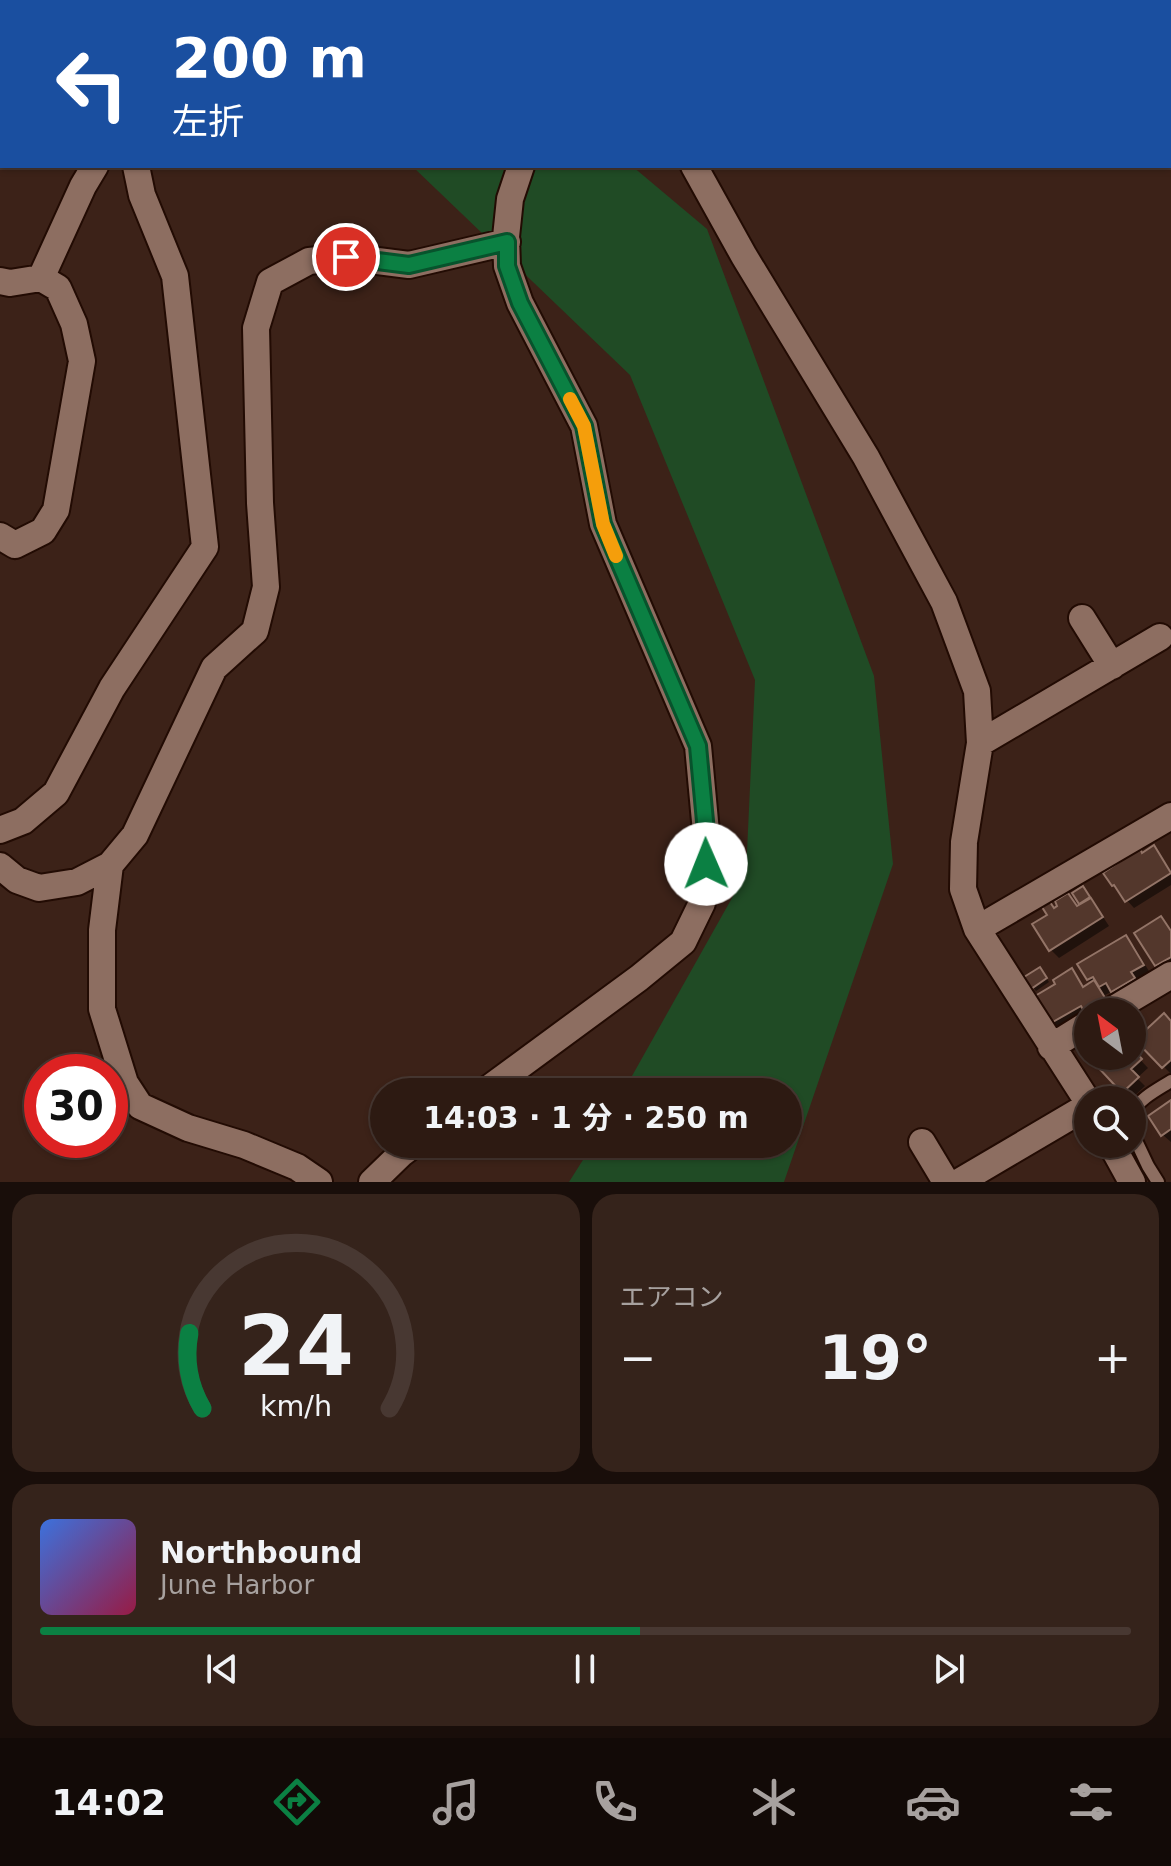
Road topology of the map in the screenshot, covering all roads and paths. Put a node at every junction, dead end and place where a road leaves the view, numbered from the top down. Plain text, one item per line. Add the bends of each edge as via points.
1 (94, 168) edge
2 (136, 168) edge
3 (520, 168) edge
4 (695, 168) edge
5 (507, 242) junction
6 (41, 278) junction
7 (0, 281) edge
8 (0, 536) edge
9 (1082, 618) dead end
10 (1160, 637) dead end
11 (1112, 666) junction
12 (980, 743) junction
13 (1171, 816) edge
14 (0, 830) edge
15 (110, 865) junction
16 (0, 866) edge
17 (977, 929) junction
18 (1171, 975) edge
19 (1132, 998) edge
20 (1074, 1033) edge
21 (1051, 1047) junction
22 (503, 1078) edge
23 (1171, 1081) edge
24 (1076, 1086) edge
25 (1146, 1098) edge
26 (1074, 1112) edge
27 (922, 1142) dead end
28 (397, 1158) edge
29 (1119, 1158) edge
30 (1144, 1158) edge
31 (319, 1182) edge
32 (372, 1182) edge
33 (946, 1182) edge
34 (959, 1182) edge
35 (1132, 1182) edge
36 (1158, 1182) edge

1 - 6 street
2 - 14 street via 175,276 205,547 112,688 56,793 23,821
3 - 5 street via 510,199
4 - 12 street via 866,457 944,602 977,691
5 - 15 street via 409,265 346,257 309,261 270,282 256,328 266,587 255,631 214,668 135,835
5 - 22 street via 507,266 520,303 584,426 603,524 698,746 706,864 702,903 683,942
6 - 7 street
6 - 8 street via 58,288 82,361 56,510 43,531 15,545
9 - 11 street
10 - 11 street
11 - 12 street
12 - 17 street via 964,842 963,889
13 - 17 street
15 - 16 street via 77,882 39,888
15 - 31 street via 102,930 102,1009 125,1083 140,1106 297,1167
17 - 21 street
18 - 19 street
20 - 21 street
21 - 24 street
23 - 25 lane
26 - 34 street
27 - 33 street
28 - 32 street
29 - 35 street
30 - 36 lane

